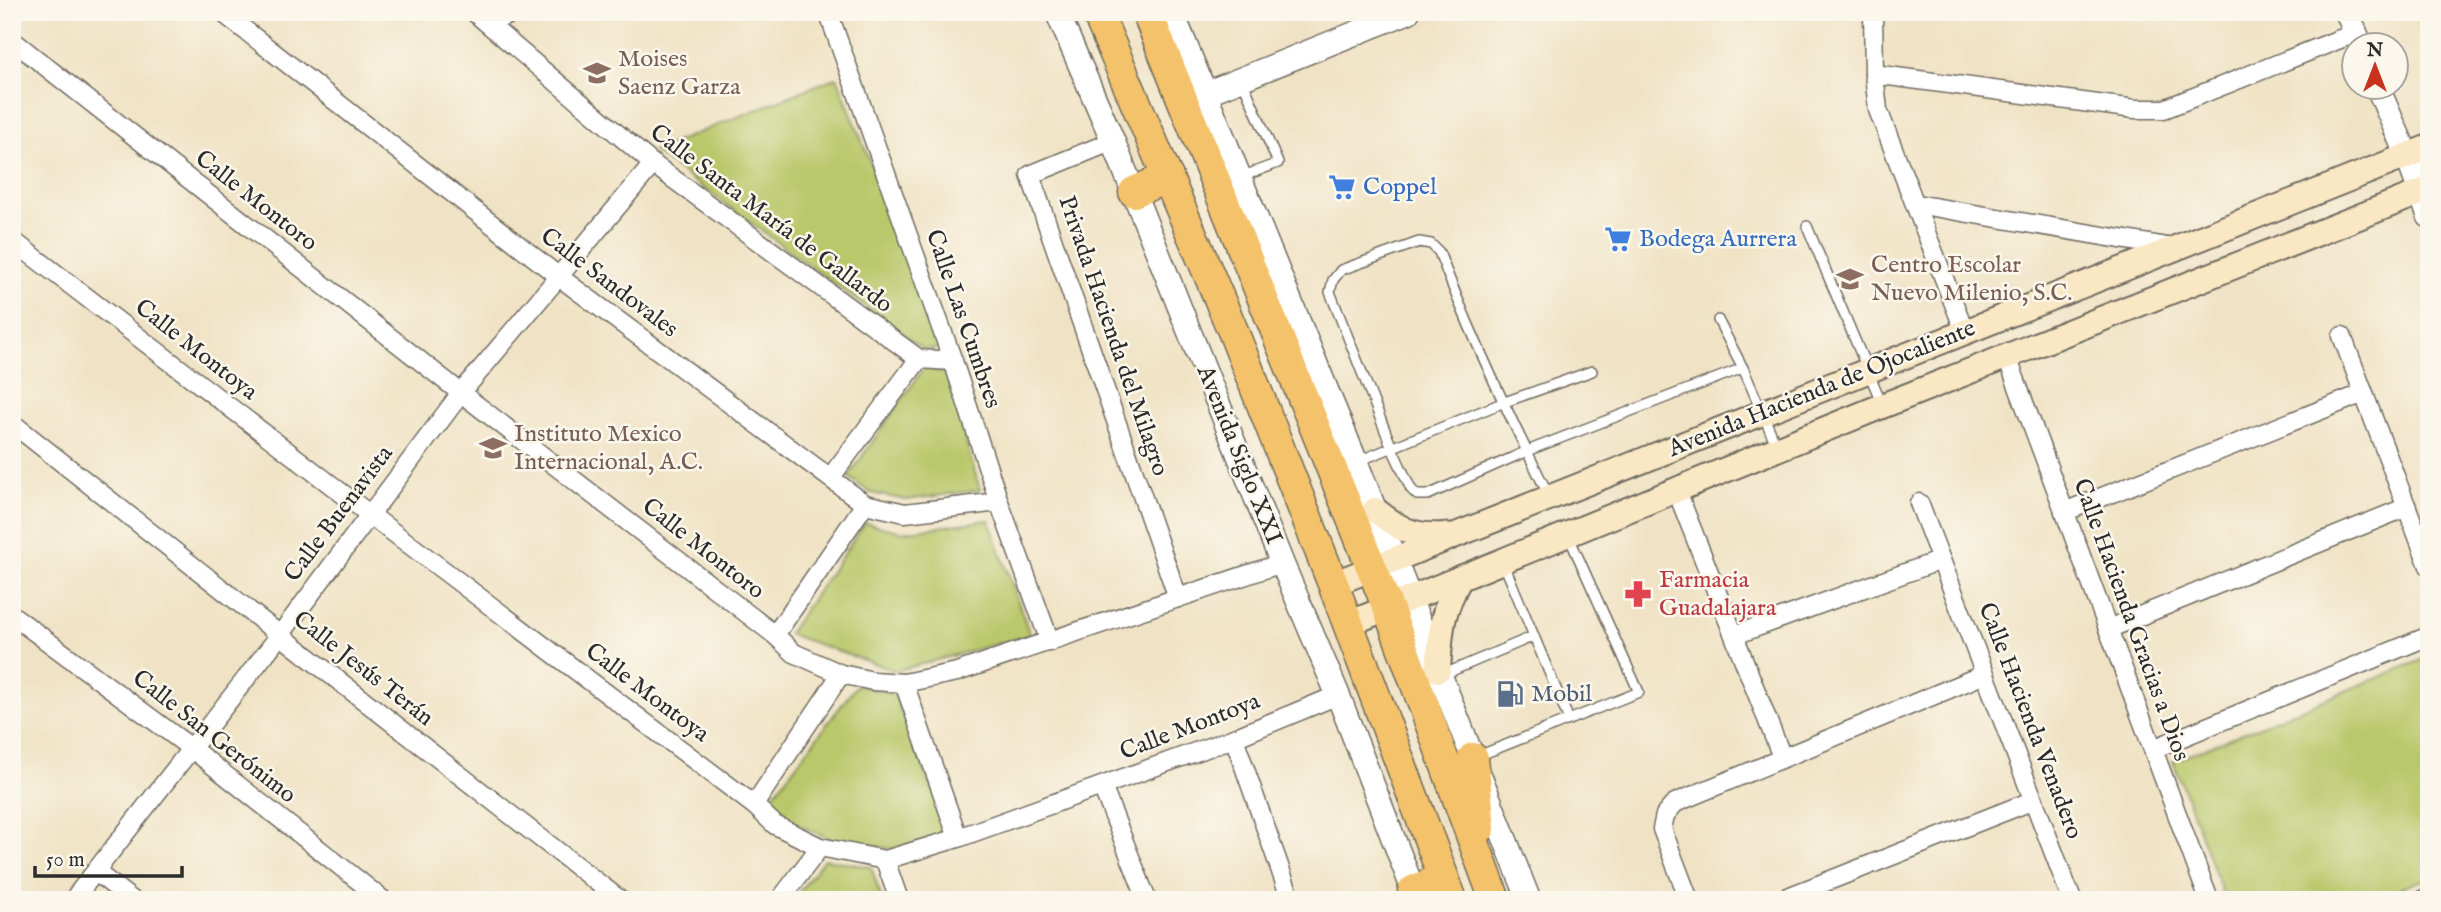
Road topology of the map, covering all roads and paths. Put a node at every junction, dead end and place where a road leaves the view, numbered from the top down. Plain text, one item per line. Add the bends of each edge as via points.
1 (222, 12) edge
2 (517, 12) edge
3 (828, 12) edge
4 (1057, 12) edge
5 (1097, 12) edge
6 (1147, 12) edge
7 (1172, 12) edge
8 (1408, 12) edge
9 (1873, 12) edge
10 (480, 17) edge
11 (2354, 30) edge
12 (12, 40) edge
13 (1874, 74) junction
14 (1242, 79) junction
15 (1204, 94) junction
16 (2387, 102) edge
17 (1114, 141) junction
18 (2418, 152) edge
19 (653, 164) junction
20 (1168, 177) junction
21 (1239, 178) junction
22 (2424, 191) edge
23 (1134, 192) junction
24 (1916, 204) junction
25 (2429, 216) edge
26 (1807, 226) dead end
27 (12, 240) edge
28 (2176, 249) junction
29 (558, 276) junction
30 (1717, 320) dead end
31 (1965, 332) junction
32 (2342, 336) dead end
33 (2007, 357) junction
34 (919, 359) junction
35 (953, 361) junction
36 (1743, 368) junction
37 (1868, 370) junction
38 (1592, 371) dead end
39 (461, 393) junction
40 (2364, 393) junction
41 (1503, 403) junction
42 (1882, 406) junction
43 (1763, 412) junction
44 (12, 422) edge
45 (1392, 448) junction
46 (1778, 448) junction
47 (1527, 451) junction
48 (1356, 462) junction
49 (830, 478) junction
50 (1676, 489) junction
51 (1550, 497) junction
52 (999, 502) junction
53 (1919, 503) dead end
54 (865, 504) junction
55 (2407, 507) junction
56 (1375, 510) junction
57 (2064, 512) junction
58 (369, 514) junction
59 (1568, 534) junction
60 (1458, 535) junction
61 (1503, 560) junction
62 (1941, 560) junction
63 (1282, 563) junction
64 (1383, 564) junction
65 (2429, 566) edge
66 (1460, 578) junction
67 (1333, 584) junction
68 (1178, 598) junction
69 (1399, 603) junction
70 (12, 615) edge
71 (1348, 624) junction
72 (2108, 629) junction
73 (280, 635) junction
74 (775, 635) junction
75 (1735, 635) junction
76 (1534, 636) junction
77 (2429, 636) edge
78 (1050, 642) junction
79 (1439, 673) junction
80 (841, 674) junction
81 (1985, 674) junction
82 (904, 683) junction
83 (1338, 695) junction
84 (1569, 720) junction
85 (1234, 738) junction
86 (191, 748) junction
87 (2153, 749) junction
88 (1782, 757) junction
89 (1473, 758) junction
90 (1102, 786) junction
91 (2034, 800) junction
92 (754, 805) junction
93 (958, 838) junction
94 (820, 847) junction
95 (885, 860) junction
96 (96, 872) junction
97 (1490, 886) edge
98 (1448, 889) edge
99 (1415, 895) edge
100 (2429, 897) edge
101 (73, 900) edge
102 (132, 900) edge
103 (383, 900) edge
104 (620, 900) edge
105 (780, 900) edge
106 (899, 900) edge
107 (1147, 900) edge
108 (1291, 900) edge
109 (1528, 900) edge
110 (1689, 900) edge
111 (1780, 900) edge
112 (2072, 900) edge
113 (2209, 900) edge
114 (2422, 900) edge

1 - 29 street, Calle Sandovales
2 - 10 street
3 - 35 street, Calle Las Cumbres
4 - 17 street, Avenida Siglo XXI
5 - 20 highway, Avenida Siglo XXI
6 - 64 highway
7 - 15 street
8 - 14 street
9 - 13 street
10 - 19 street, Calle Santa María de Gallardo
11 - 13 street via 2164,108 2135,109
12 - 39 street, Calle Montoro
13 - 24 street via 1878,110
14 - 15 street
14 - 21 lane via 1278,163
15 - 21 street
16 - 18 street
17 - 23 street, Avenida Siglo XXI
17 - 68 street, Privada Hacienda del Milagro via 1030,175
18 - 22 street
18 - 28 main road, Avenida Hacienda de Ojocaliente
19 - 29 street, Calle Buenavista
19 - 34 street, Calle Santa María de Gallardo
20 - 23 highway
20 - 67 highway, Avenida Siglo XXI
21 - 48 street
22 - 25 street
22 - 33 main road, Avenida Hacienda de Ojocaliente
23 - 63 street, Avenida Siglo XXI
24 - 28 street
24 - 31 street
26 - 37 lane
27 - 58 street, Calle Montoya
28 - 31 main road, Avenida Hacienda de Ojocaliente
29 - 39 street, Calle Buenavista
29 - 49 street, Calle Sandovales
30 - 36 lane
31 - 37 main road, Avenida Hacienda de Ojocaliente
32 - 40 street
33 - 42 main road, Avenida Hacienda de Ojocaliente
33 - 57 street, Calle Hacienda Gracias a Dios
34 - 35 street
34 - 49 street
35 - 52 street, Calle Las Cumbres
36 - 43 lane
36 - 47 lane
37 - 42 lane
37 - 43 main road, Avenida Hacienda de Ojocaliente
38 - 41 lane
39 - 58 street, Calle Buenavista
39 - 74 street, Calle Montoro
40 - 55 street
40 - 57 street
41 - 45 lane
41 - 45 lane via 1439,252 1431,244 1419,242 1342,270 1330,292
41 - 47 lane
42 - 46 main road, Avenida Hacienda de Ojocaliente
43 - 46 lane
43 - 51 main road, Avenida Hacienda de Ojocaliente
44 - 73 street, Calle Jesús Terán
45 - 47 lane via 1417,495 1428,495
45 - 48 lane
46 - 50 main road, Avenida Hacienda de Ojocaliente
47 - 51 lane
48 - 56 street
49 - 54 street, Calle Sandovales
50 - 59 main road, Avenida Hacienda de Ojocaliente
50 - 75 street
51 - 60 main road, Avenida Hacienda de Ojocaliente
52 - 54 street, Calle Sandovales via 905,513
52 - 78 street, Calle Las Cumbres
53 - 62 street, Calle Hacienda Venadero
54 - 74 street
55 - 65 street
55 - 72 street
56 - 60 main road via 1412,534
56 - 64 street
57 - 72 street, Calle Hacienda Gracias a Dios
58 - 73 street, Calle Buenavista
58 - 92 street, Calle Montoya
59 - 61 main road, Avenida Hacienda de Ojocaliente
59 - 84 lane via 1639,692
60 - 64 main road, Avenida Hacienda de Ojocaliente
61 - 66 main road, Avenida Hacienda de Ojocaliente
61 - 76 lane
62 - 75 street
62 - 81 street, Calle Hacienda Venadero
63 - 68 street, Calle Montoro
63 - 83 street, Avenida Siglo XXI
64 - 67 main road, Avenida Hacienda de Ojocaliente
64 - 69 highway
66 - 69 main road, Avenida Hacienda de Ojocaliente
66 - 79 main road via 1441,624
67 - 71 highway, Avenida Siglo XXI
68 - 78 street, Calle Montoro
69 - 71 main road, Avenida Hacienda de Ojocaliente
69 - 79 street
69 - 97 highway
70 - 86 street, Calle San Gerónimo
71 - 98 highway, Avenida Siglo XXI
72 - 87 street, Calle Hacienda Gracias a Dios
73 - 86 street, Calle Buenavista
73 - 104 street, Calle Jesús Terán
74 - 80 street, Calle Montoro via 794,653
75 - 88 street
76 - 79 lane
76 - 84 lane
77 - 87 street
78 - 82 street, Calle Montoro via 957,672
79 - 89 street
80 - 82 street, Calle Montoro
80 - 92 street
81 - 88 street
81 - 91 street, Calle Hacienda Venadero
82 - 93 street
83 - 85 street, Calle Montoya
83 - 99 street, Avenida Siglo XXI
84 - 89 lane
85 - 90 street, Calle Montoya
85 - 108 street
86 - 96 street, Calle Buenavista
86 - 103 street, Calle San Gerónimo
87 - 113 street, Calle Hacienda Gracias a Dios
88 - 110 street via 1675,803 1665,815 1662,829
89 - 97 highway
89 - 109 street
90 - 93 street, Calle Montoya
90 - 107 street
91 - 111 street
91 - 112 street, Calle Hacienda Venadero
92 - 94 street, Calle Montoya via 775,825
93 - 95 street, Calle Montoya
94 - 95 street, Calle Montoya
94 - 105 street
95 - 106 street
96 - 101 street, Calle Buenavista
96 - 102 street
98 - 99 highway
100 - 114 street

